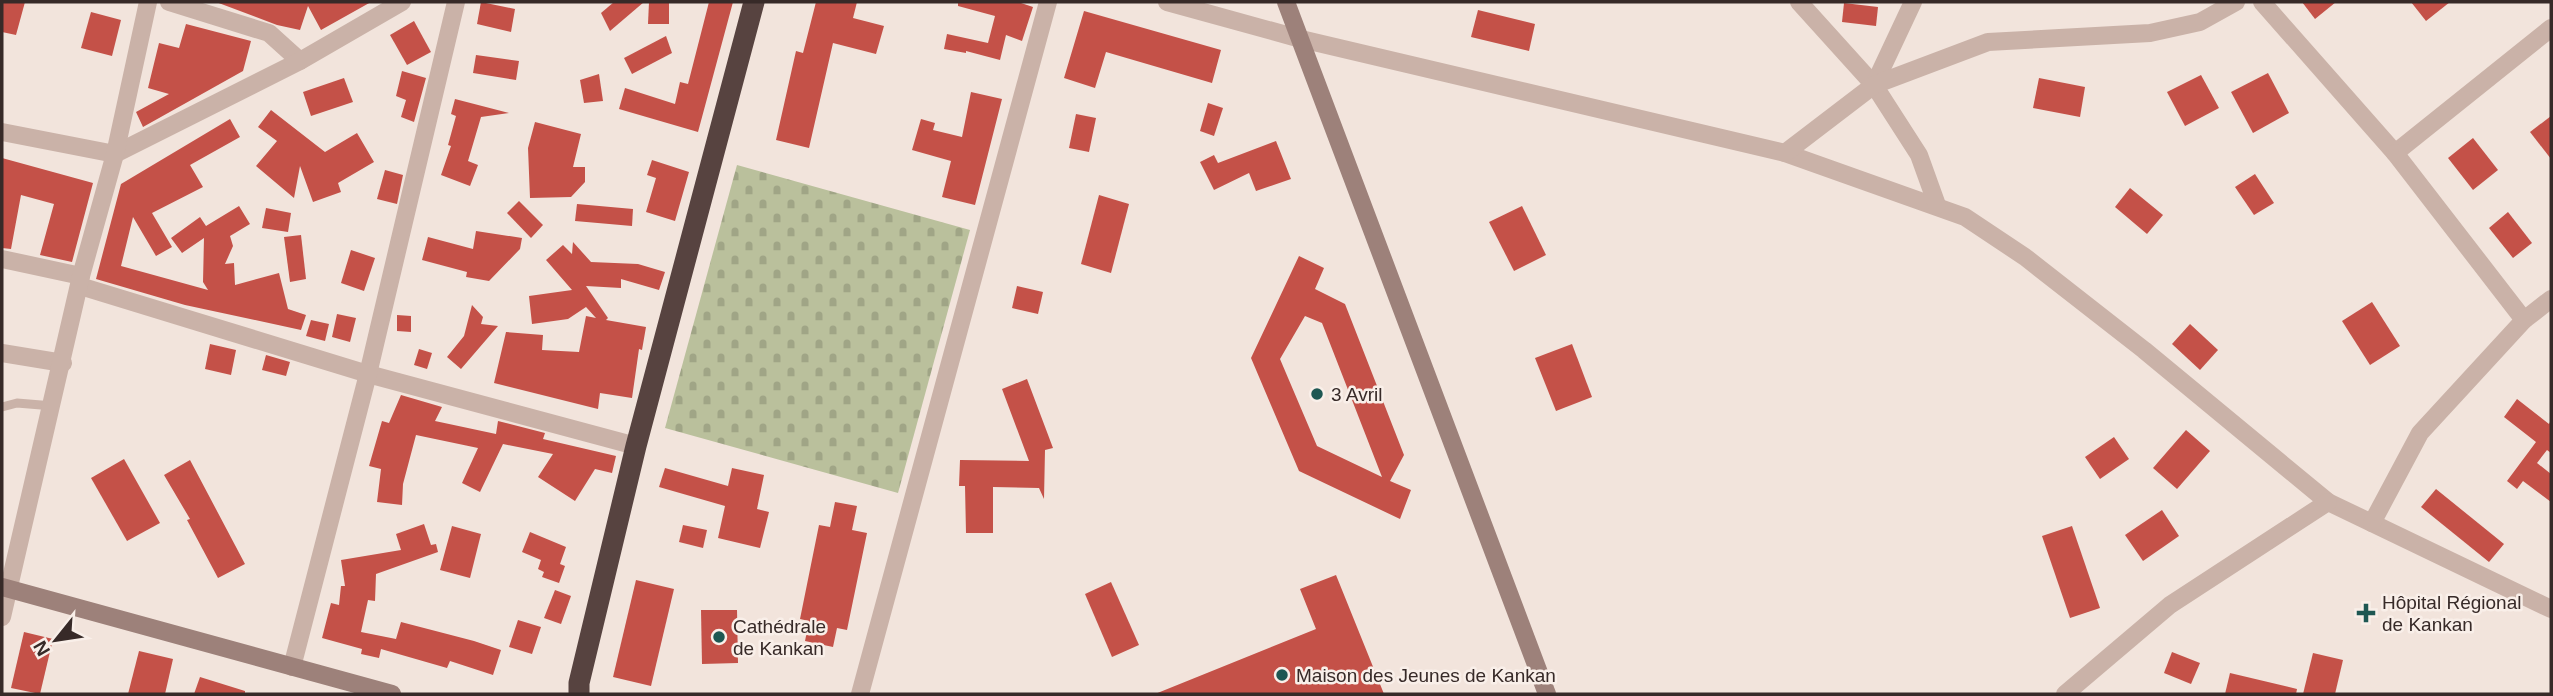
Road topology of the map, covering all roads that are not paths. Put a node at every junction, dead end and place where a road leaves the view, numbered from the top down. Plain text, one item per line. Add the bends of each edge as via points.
1 (148, 2) edge
2 (169, 2) edge
3 (402, 2) edge
4 (456, 2) edge
5 (754, 2) edge
6 (1048, 2) edge
7 (1167, 2) edge
8 (1286, 2) edge
9 (1799, 2) edge
10 (1913, 2) edge
11 (2236, 2) edge
12 (2262, 2) edge
13 (2551, 28) edge
14 (1301, 39) junction
15 (300, 61) junction
16 (1874, 85) junction
17 (2, 132) edge
18 (1785, 153) junction
19 (2395, 153) junction
20 (115, 154) junction
21 (1937, 205) junction
22 (2, 259) edge
23 (81, 281) junction
24 (2551, 299) edge
25 (2524, 320) junction
26 (2, 353) edge
27 (63, 363) junction
28 (368, 374) junction
29 (52, 406) junction
30 (2, 407) edge
31 (636, 446) junction
32 (2328, 502) junction
33 (2372, 523) junction
34 (6, 588) edge
35 (2551, 609) edge
36 (2, 617) edge
37 (292, 667) junction
38 (576, 690) edge
39 (392, 694) edge
40 (860, 694) edge
41 (1547, 694) edge
42 (2065, 694) edge

1 - 20 street
2 - 15 street via 269,33
3 - 15 street
4 - 28 street
5 - 31 highway
6 - 40 street
7 - 14 street
8 - 14 main road
9 - 16 street
10 - 16 street
11 - 16 street via 2200,22 2150,33 1988,43
12 - 19 street
13 - 19 street
14 - 18 street
14 - 41 main road
15 - 20 street
16 - 18 street
16 - 21 street via 1919,156
17 - 20 street
18 - 21 street
19 - 25 street
20 - 23 street
21 - 32 street via 1965,217 2025,257
22 - 23 street
23 - 27 street
23 - 28 street
24 - 25 street
25 - 33 street via 2420,433
26 - 27 street
27 - 29 street
28 - 31 street
28 - 37 street
29 - 30 lane via 17,403
29 - 34 street
31 - 38 highway
32 - 33 street
32 - 42 street via 2170,606
33 - 35 street
34 - 36 street
34 - 37 main road
37 - 39 main road

